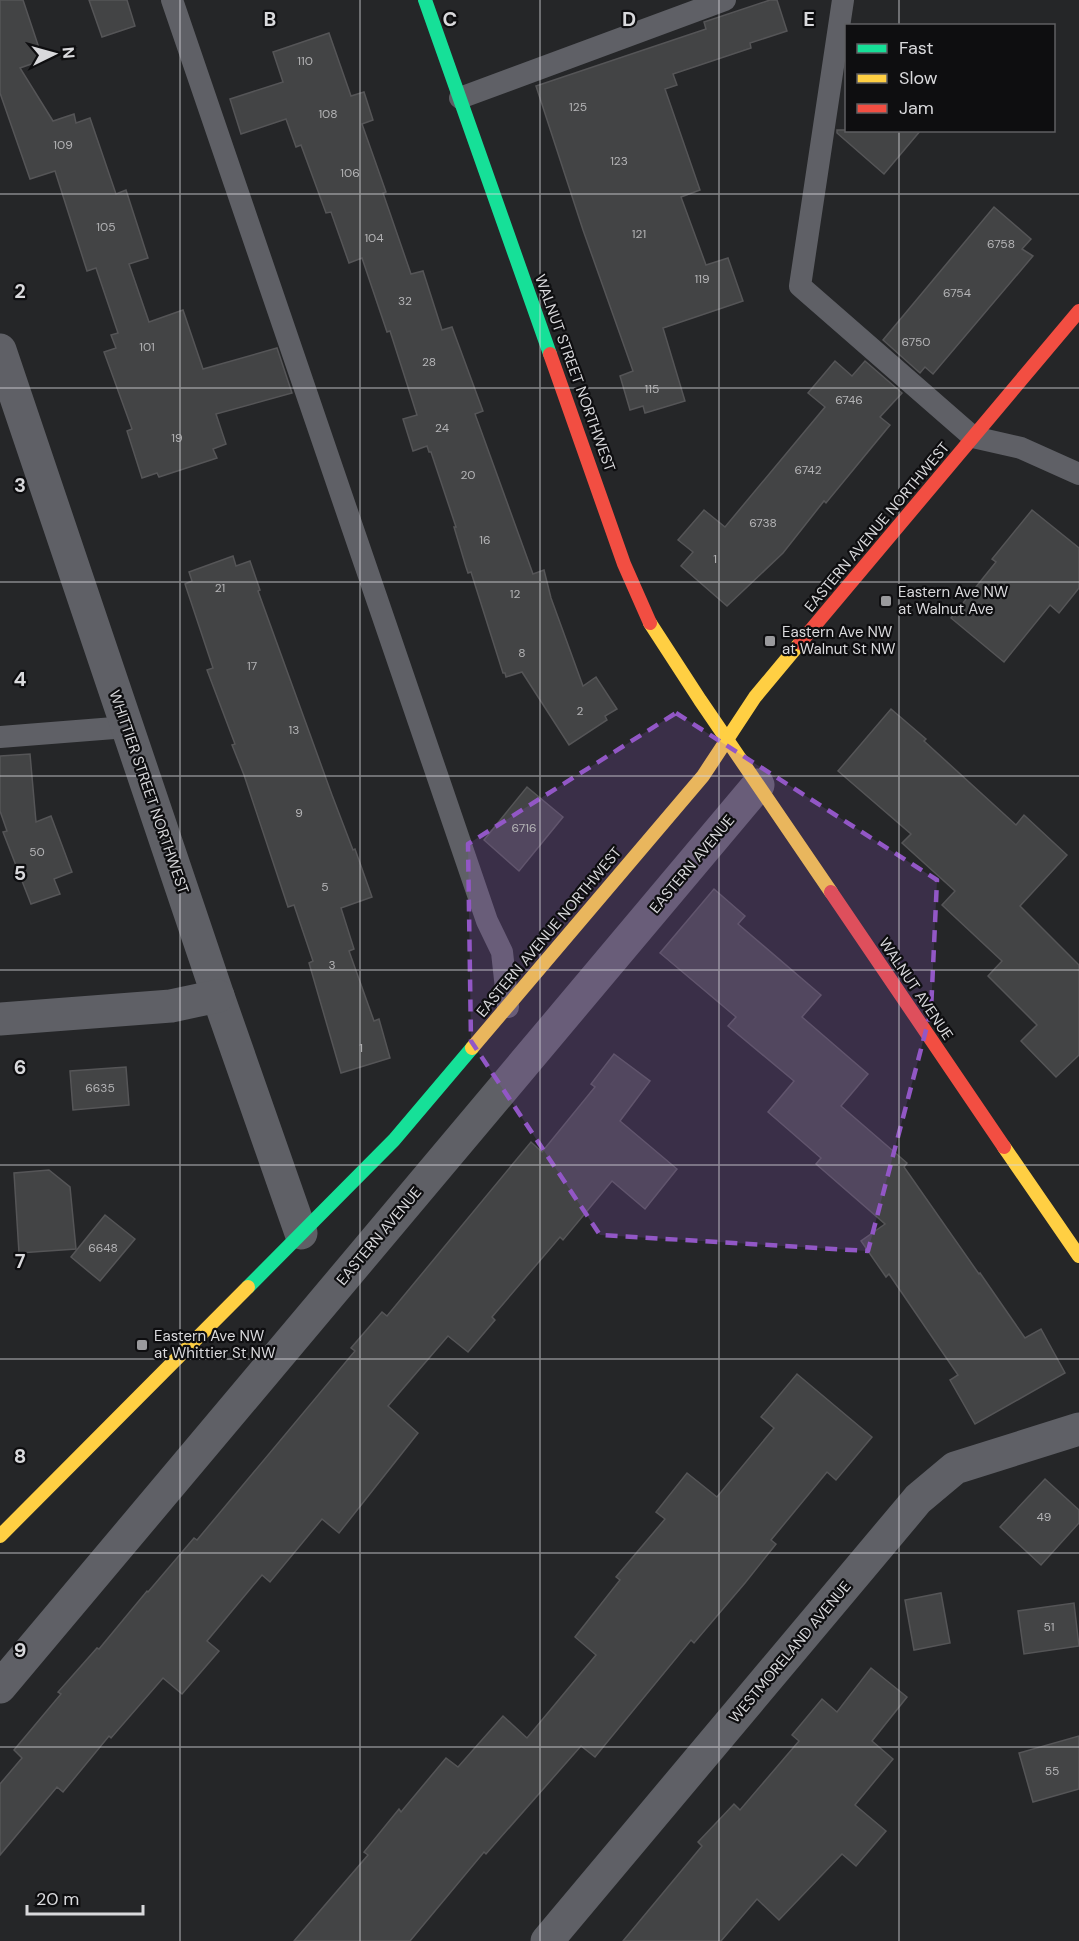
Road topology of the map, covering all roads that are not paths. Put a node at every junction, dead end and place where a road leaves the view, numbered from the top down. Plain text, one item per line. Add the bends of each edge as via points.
1 (172, 0) edge
2 (425, 0) edge
3 (725, 0) edge
4 (843, 0) edge
5 (460, 98) junction
6 (1079, 311) edge
7 (0, 350) edge
8 (13, 431) edge
9 (973, 437) junction
10 (1079, 474) edge
11 (127, 727) junction
12 (0, 737) edge
13 (727, 740) junction
14 (758, 785) junction
15 (218, 996) junction
16 (508, 1007) junction
17 (0, 1019) edge
18 (301, 1233) junction
19 (1079, 1256) edge
20 (1079, 1429) edge
21 (0, 1536) edge
22 (0, 1687) edge
23 (547, 1941) edge

1 - 16 lane via 487,921 502,952
2 - 5 street, WALNUT STREET NORTHWEST
3 - 5 lane
4 - 9 lane via 800,286
5 - 13 street, WALNUT STREET NORTHWEST via 632,585 651,625
6 - 9 street, EASTERN AVENUE NORTHWEST
7 - 8 street, WHITTIER STREET NORTHWEST
8 - 11 street, WHITTIER STREET NORTHWEST
9 - 10 lane via 1021,448
9 - 13 street, EASTERN AVENUE NORTHWEST via 755,697
11 - 12 lane
11 - 15 street, WHITTIER STREET NORTHWEST
13 - 14 street, WALNUT AVENUE
13 - 16 street, EASTERN AVENUE NORTHWEST via 703,776
14 - 19 street, WALNUT AVENUE
14 - 22 street, EASTERN AVENUE
15 - 17 street via 171,1006
15 - 18 street, WHITTIER STREET NORTHWEST
16 - 18 street, EASTERN AVENUE NORTHWEST via 394,1140
18 - 21 street, EASTERN AVENUE NORTHWEST
20 - 23 street, WESTMORELAND AVENUE via 955,1468 918,1499

